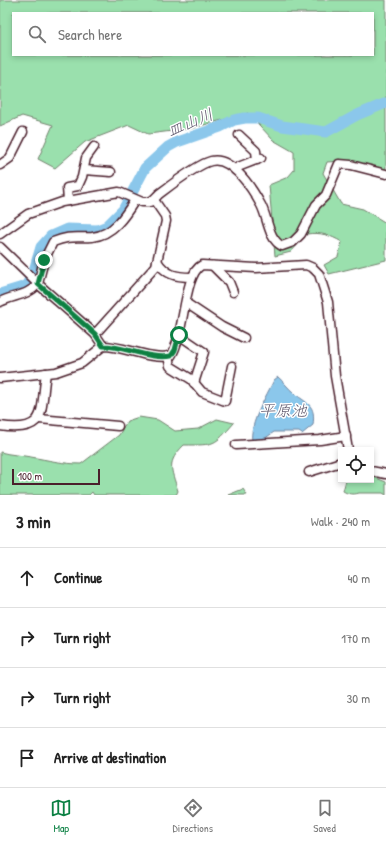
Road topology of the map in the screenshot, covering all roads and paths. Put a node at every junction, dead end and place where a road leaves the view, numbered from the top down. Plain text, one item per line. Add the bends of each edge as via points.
1 (23, 132) dead end
2 (239, 135) dead end
3 (94, 147) dead end
4 (0, 165) edge
5 (84, 170) junction
6 (235, 170) junction
7 (111, 172) dead end
8 (386, 174) edge
9 (131, 197) junction
10 (154, 200) junction
11 (68, 201) junction
12 (0, 234) edge
13 (0, 247) edge
14 (157, 261) junction
15 (213, 266) junction
16 (191, 276) junction
17 (38, 284) junction
18 (234, 292) dead end
19 (0, 302) edge
20 (186, 303) junction
21 (95, 334) junction
22 (179, 335) junction
23 (244, 338) dead end
24 (103, 346) junction
25 (168, 356) junction
26 (232, 366) dead end
27 (46, 373) junction
28 (0, 378) edge
29 (194, 383) junction
30 (38, 419) junction
31 (0, 426) edge
32 (118, 426) dead end
33 (346, 436) junction
34 (236, 445) dead end
35 (348, 447) edge
36 (338, 463) edge
37 (309, 472) dead end
38 (374, 472) edge
39 (386, 474) edge

1 - 4 street via 10,158
2 - 6 street via 256,151 259,159
3 - 5 street via 86,158
5 - 7 street
5 - 11 street via 78,186 68,188
6 - 8 street via 261,206 272,234 282,246 293,242 301,234 316,206 326,195 338,164 364,167
6 - 10 street via 228,163 211,161 172,184
9 - 10 street via 142,202
9 - 11 street via 119,192
9 - 17 street via 123,218 108,232 93,237 66,236 53,242 44,260
10 - 14 street via 166,221
11 - 12 street via 28,214
13 - 17 street
14 - 16 street via 166,272
14 - 21 street via 156,266
15 - 16 street via 197,267
15 - 18 street via 229,282
15 - 33 street via 256,268 306,265 319,274 328,302 335,376
16 - 20 street
17 - 19 street via 30,291
17 - 21 street
20 - 22 street
20 - 23 street
21 - 24 street
22 - 25 street via 175,350
22 - 29 street via 204,352
24 - 25 street
24 - 27 street via 77,366
25 - 29 street via 170,366
26 - 29 street via 225,401 202,392
27 - 28 street
27 - 30 street
30 - 31 street via 32,426 25,428
30 - 32 street
33 - 34 street
33 - 35 street
36 - 37 street
38 - 39 street

